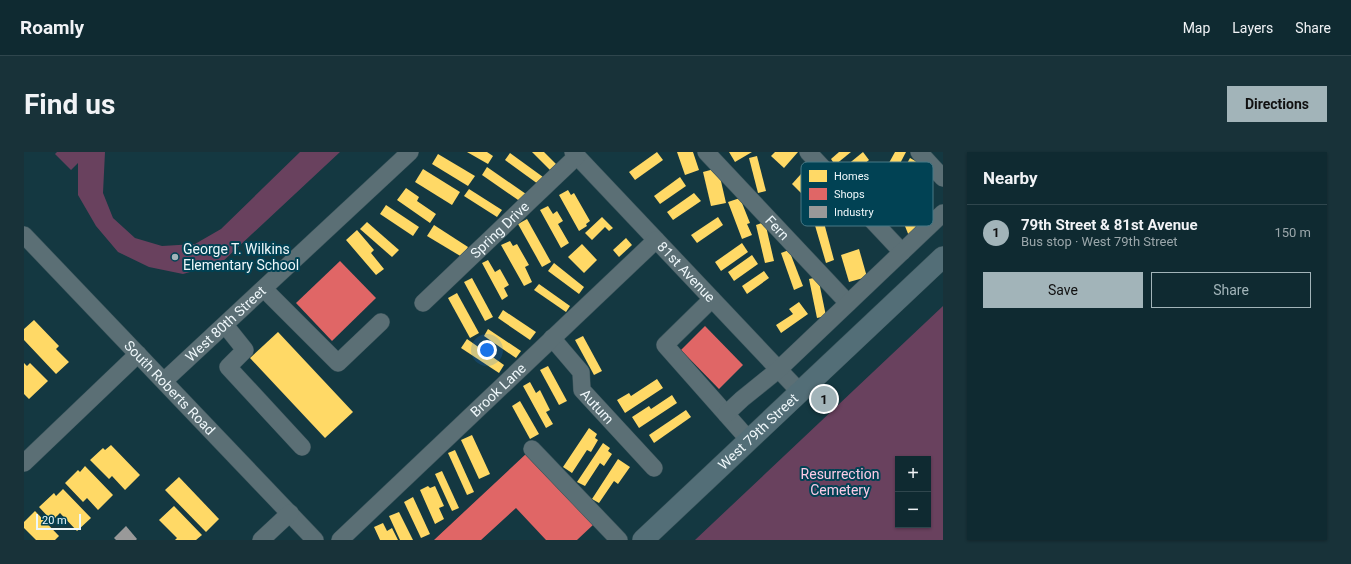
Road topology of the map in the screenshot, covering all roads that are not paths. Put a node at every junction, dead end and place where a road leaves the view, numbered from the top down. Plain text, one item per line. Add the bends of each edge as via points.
1 (410, 152) edge
2 (706, 152) edge
3 (808, 152) edge
4 (919, 152) edge
5 (575, 154) edge
6 (817, 162) edge
7 (928, 162) edge
8 (933, 167) edge
9 (943, 178) edge
10 (943, 213) edge
11 (933, 223) edge
12 (878, 226) edge
13 (929, 226) edge
14 (24, 234) edge
15 (656, 240) junction
16 (902, 252) junction
17 (943, 256) edge
18 (264, 289) junction
19 (712, 299) junction
20 (423, 303) dead end
21 (848, 303) junction
22 (381, 322) dead end
23 (225, 325) junction
24 (552, 338) junction
25 (138, 354) junction
26 (778, 370) junction
27 (164, 381) junction
28 (800, 392) junction
29 (726, 414) junction
30 (749, 440) junction
31 (302, 446) dead end
32 (532, 449) dead end
33 (24, 462) edge
34 (654, 468) dead end
35 (290, 513) junction
36 (261, 540) edge
37 (316, 540) edge
38 (340, 540) edge
39 (619, 540) edge
40 (642, 540) edge

1 - 18 street, West 80th Street
2 - 21 street, Fern
3 - 6 street
4 - 7 street
5 - 15 street, 81st Avenue
5 - 20 street, Spring Drive
8 - 9 street
10 - 11 street
12 - 16 street
13 - 16 street
14 - 25 street, South Roberts Road
15 - 19 street, 81st Avenue
15 - 24 street, Brook Lane
16 - 21 street
17 - 28 main road, West 79th Street
18 - 22 street via 338,363
18 - 23 street, West 80th Street
19 - 26 street, 81st Avenue
19 - 29 street via 665,345
21 - 26 street
23 - 27 street, West 80th Street
23 - 31 street via 245,350 228,367
24 - 34 street, Autum via 581,372 582,390
24 - 38 street, Brook Lane
25 - 27 street, South Roberts Road
25 - 33 street
26 - 28 street, 81st Avenue
26 - 29 street
27 - 35 street, South Roberts Road
28 - 30 main road, West 79th Street
29 - 30 street
30 - 40 main road, West 79th Street
32 - 39 street
35 - 36 street
35 - 37 street, South Roberts Road

